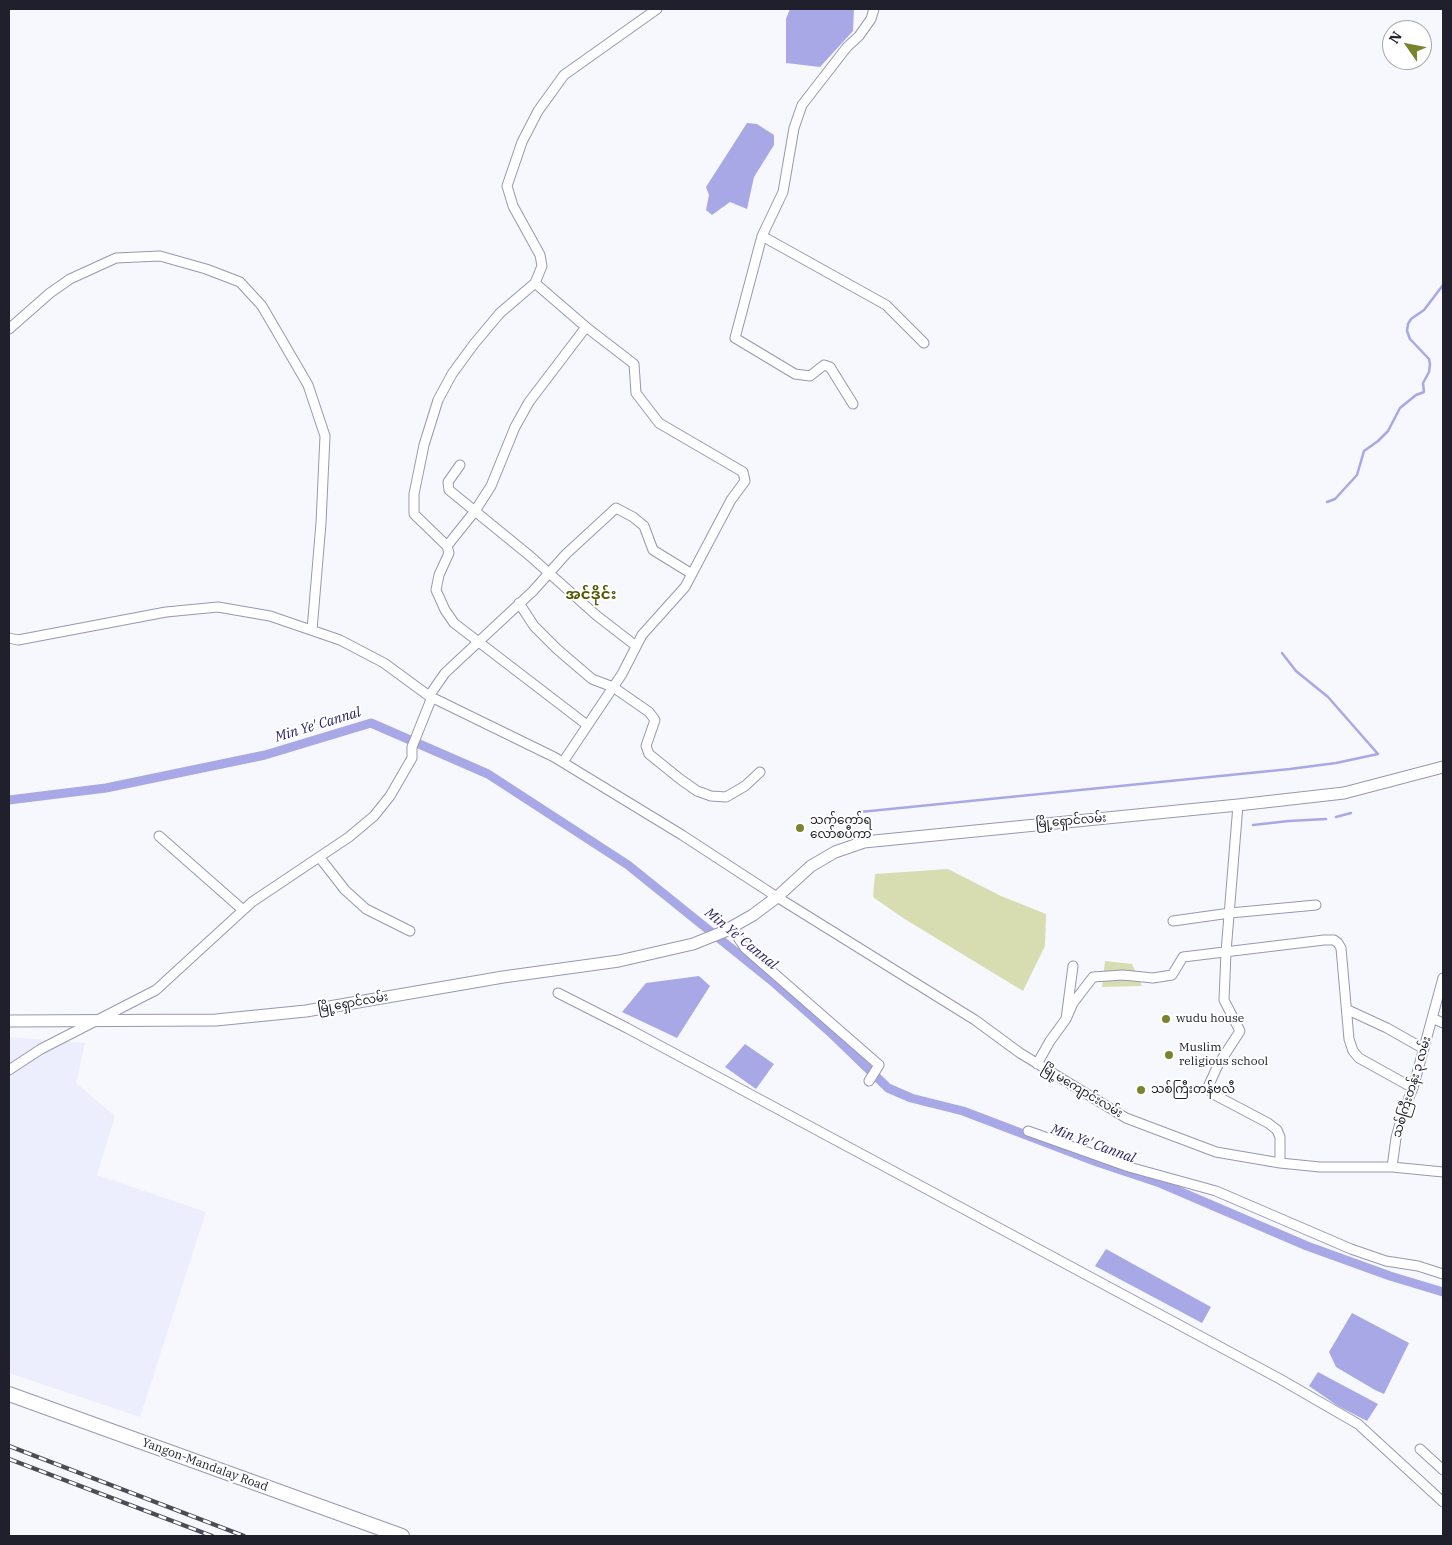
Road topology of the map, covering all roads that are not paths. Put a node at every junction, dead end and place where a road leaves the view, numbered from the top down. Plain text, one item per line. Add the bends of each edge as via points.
1 (657, 9) edge
2 (874, 9) edge
3 (762, 236) junction
4 (535, 283) junction
5 (586, 327) junction
6 (9, 329) edge
7 (924, 343) dead end
8 (853, 404) dead end
9 (460, 465) dead end
10 (475, 511) junction
11 (447, 546) junction
12 (549, 574) junction
13 (692, 574) junction
14 (519, 603) junction
15 (312, 630) junction
16 (9, 638) edge
17 (478, 641) junction
18 (636, 646) junction
19 (613, 687) junction
20 (430, 696) junction
21 (587, 726) junction
22 (563, 762) junction
23 (1443, 767) edge
24 (760, 772) dead end
25 (1238, 805) junction
26 (159, 836) dead end
27 (320, 858) junction
28 (777, 897) junction
29 (1316, 905) dead end
30 (243, 910) junction
31 (1230, 913) junction
32 (1173, 921) dead end
33 (727, 930) junction
34 (410, 931) dead end
35 (1226, 952) junction
36 (1073, 966) dead end
37 (1443, 978) edge
38 (558, 993) dead end
39 (1348, 1010) junction
40 (1432, 1018) junction
41 (1066, 1019) junction
42 (9, 1021) edge
43 (93, 1022) junction
44 (1443, 1023) edge
45 (1424, 1049) junction
46 (1037, 1064) junction
47 (9, 1070) edge
48 (869, 1081) dead end
49 (1413, 1088) junction
50 (1028, 1130) dead end
51 (1280, 1163) junction
52 (1392, 1167) junction
53 (1443, 1172) edge
54 (1443, 1274) edge
55 (9, 1394) edge
56 (1420, 1449) dead end
57 (1443, 1470) edge
58 (1443, 1502) edge
59 (402, 1536) edge

1 - 4 street via 564,75 522,142 507,186 513,206 540,254 542,266
2 - 3 street via 860,36 802,105 794,128 783,192
3 - 7 street via 886,305
3 - 8 street via 735,338 795,374 810,376 824,365 830,367
4 - 5 street
4 - 11 street via 500,313 474,344 438,400 424,444 414,494 414,514
5 - 10 street via 529,402 491,486
5 - 13 street via 634,364 636,393 659,423 744,472 745,481 731,500
6 - 15 street via 70,279 116,258 160,256 240,282 262,306 308,385 324,436
9 - 10 street via 448,482 449,490
10 - 11 street
10 - 12 street
11 - 17 street via 449,553 436,590 454,623
12 - 13 street via 616,508 644,526 652,550
12 - 14 street
12 - 18 street
13 - 18 street
14 - 17 street
14 - 19 street via 534,626 557,649 592,679
15 - 16 street, မြို့မကျောင်းလမ်း via 270,616 218,608 166,612 18,640
15 - 20 street, မြို့မကျောင်းလမ်း via 340,640 384,663
17 - 20 street via 444,674
17 - 21 street
18 - 19 street
19 - 21 street
19 - 24 street via 637,702 655,720 646,746 649,754 698,791 726,797
20 - 22 street, မြို့မကျောင်းလမ်း
20 - 27 street via 412,746 412,758 390,796 368,821
21 - 22 street
22 - 28 street, မြို့မကျောင်းလမ်း
23 - 25 main road, မြို့ရှောင်လမ်း via 1344,793
25 - 28 main road, မြို့ရှောင်လမ်း via 864,842 835,852 811,866
25 - 31 street
26 - 30 street
27 - 30 street
27 - 34 street via 345,890 366,909
28 - 33 main road, မြို့ရှောင်လမ်း
28 - 46 street, မြို့မကျောင်းလမ်း via 975,1020
29 - 31 street
30 - 43 street via 156,990
31 - 32 street
31 - 35 street
33 - 43 main road, မြို့ရှောင်လမ်း via 693,944 619,961 306,1011 216,1020
33 - 48 street via 879,1065
35 - 39 street via 1334,940 1341,948
35 - 41 street via 1183,957 1172,975 1153,978 1093,977
35 - 51 street via 1224,1000 1240,1031 1208,1087 1213,1094 1277,1130
36 - 41 street
37 - 40 street, သစ်ကြီးတန်း ၃ လမ်း
38 - 58 street via 1280,1379 1358,1424
39 - 45 street
39 - 49 street via 1349,1039 1353,1051 1359,1058
40 - 44 street
40 - 45 street, သစ်ကြီးတန်း ၃ လမ်း
41 - 46 street
42 - 43 main road, မြို့ရှောင်လမ်း
43 - 47 street
45 - 49 street, သစ်ကြီးတန်း ၃ လမ်း
46 - 51 street, မြို့မကျောင်းလမ်း via 1126,1118 1216,1152
49 - 52 street, သစ်ကြီးတန်း ၃ လမ်း via 1398,1130
50 - 54 street via 1129,1167 1216,1191 1351,1249
51 - 52 street, မြို့မကျောင်းလမ်း via 1320,1167
52 - 53 street, မြို့မကျောင်းလမ်း
55 - 59 highway, Yangon-Mandalay Road
56 - 57 street

